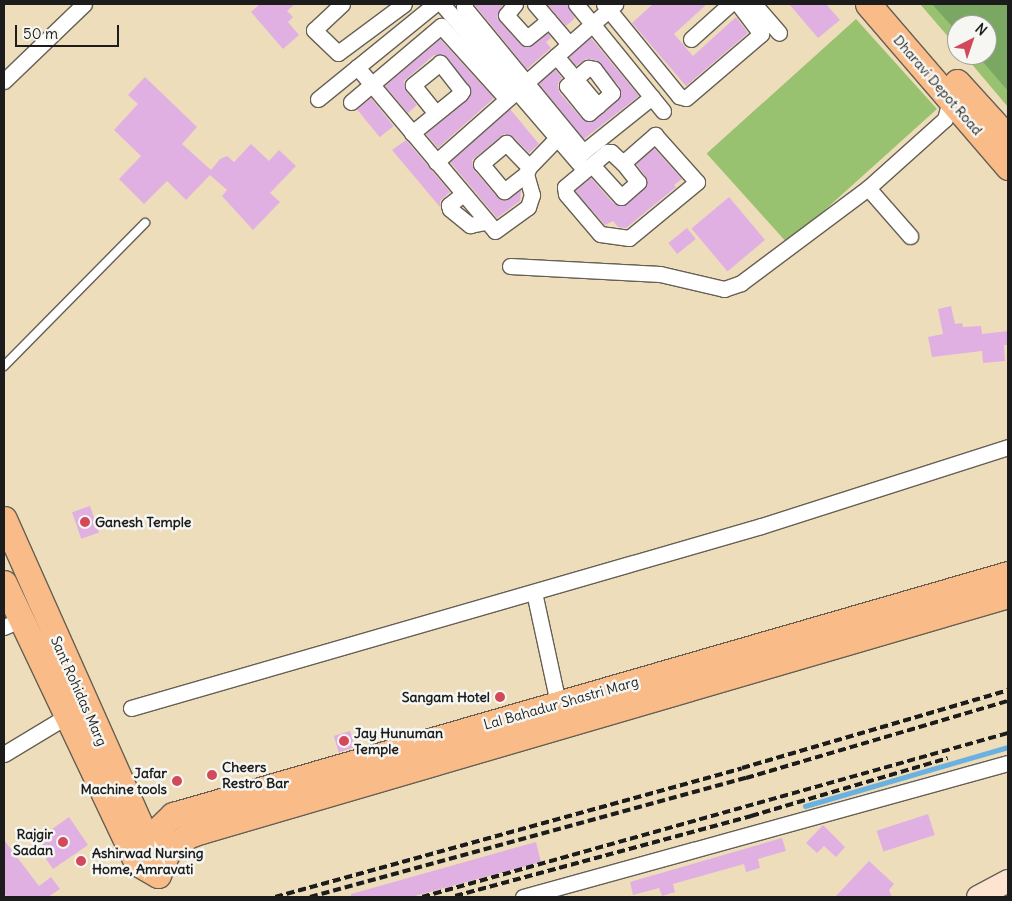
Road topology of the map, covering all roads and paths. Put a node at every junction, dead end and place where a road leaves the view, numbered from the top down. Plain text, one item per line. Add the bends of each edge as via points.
1 (84, 4) edge
2 (342, 4) edge
3 (435, 4) edge
4 (442, 4) edge
5 (465, 4) edge
6 (515, 4) edge
7 (536, 4) edge
8 (576, 4) edge
9 (730, 4) edge
10 (738, 4) edge
11 (754, 4) edge
12 (868, 4) edge
13 (891, 4) edge
14 (401, 5) edge
15 (609, 6) edge
16 (414, 20) junction
17 (549, 20) junction
18 (592, 23) junction
19 (466, 32) junction
20 (779, 33) dead end
21 (692, 39) dead end
22 (569, 44) junction
23 (556, 56) junction
24 (357, 67) junction
25 (4, 81) edge
26 (372, 84) junction
27 (516, 91) junction
28 (956, 92) junction
29 (652, 97) junction
30 (318, 99) dead end
31 (351, 102) dead end
32 (537, 106) junction
33 (598, 106) dead end
34 (663, 111) dead end
35 (436, 113) dead end
36 (412, 133) junction
37 (557, 138) junction
38 (1008, 138) edge
39 (579, 155) junction
40 (436, 162) junction
41 (623, 163) junction
42 (1008, 167) edge
43 (588, 168) junction
44 (868, 188) junction
45 (145, 224) dead end
46 (910, 236) dead end
47 (510, 266) dead end
48 (4, 366) edge
49 (1008, 448) edge
50 (6, 531) edge
51 (1008, 574) edge
52 (4, 583) edge
53 (534, 592) junction
54 (1008, 595) edge
55 (26, 628) edge
56 (622, 696) junction
57 (558, 703) junction
58 (132, 708) dead end
59 (67, 716) junction
60 (4, 754) edge
61 (1008, 763) edge
62 (152, 858) junction
63 (1008, 881) edge
64 (523, 897) edge
65 (979, 897) edge

1 - 25 street
2 - 14 street via 314,30 338,53
3 - 16 street
4 - 19 street
5 - 19 street
6 - 17 street via 506,15 525,37 529,38
7 - 17 street
8 - 18 street
9 - 21 street
10 - 15 street via 761,34 686,98 679,96
11 - 20 street
12 - 28 main road, Dharavi Depot Road
13 - 28 main road
14 - 16 street
15 - 18 street
16 - 24 street
17 - 22 street
18 - 22 street
18 - 29 street
19 - 26 street via 439,27
19 - 27 street
22 - 23 street
23 - 27 street
23 - 33 street
24 - 26 street
24 - 30 street
26 - 31 street
26 - 36 street
27 - 32 street
27 - 40 street
28 - 38 main road
28 - 42 main road, Dharavi Depot Road
28 - 44 street via 945,119
29 - 34 street
29 - 39 street
32 - 37 street
32 - 39 street
35 - 36 street
36 - 40 street
37 - 39 street
37 - 40 street via 528,170 532,195 528,206 495,231
39 - 43 street
41 - 43 street via 609,151
41 - 43 street via 638,182 621,197
41 - 43 street via 657,135 697,182 625,239 600,234 566,194 565,187
44 - 46 street
44 - 47 street via 757,272 724,288 660,274
45 - 48 lane
49 - 53 street via 761,526
50 - 55 main road, Sant Rohidas Marg
51 - 56 main road, Lal Bahadur Shastri Marg
52 - 55 main road, Sant Rohidas Marg
53 - 57 street
53 - 58 street
54 - 56 main road, Lal Bahadur Shastri Marg
55 - 59 main road, Sant Rohidas Marg
55 - 62 main road, Sant Rohidas Marg
56 - 57 main road, Lal Bahadur Shastri Marg
56 - 62 main road, Lal Bahadur Shastri Marg via 201,831
57 - 62 main road, Lal Bahadur Shastri Marg via 172,815
59 - 60 street
59 - 62 main road, Sant Rohidas Marg
61 - 64 street
63 - 65 main road

